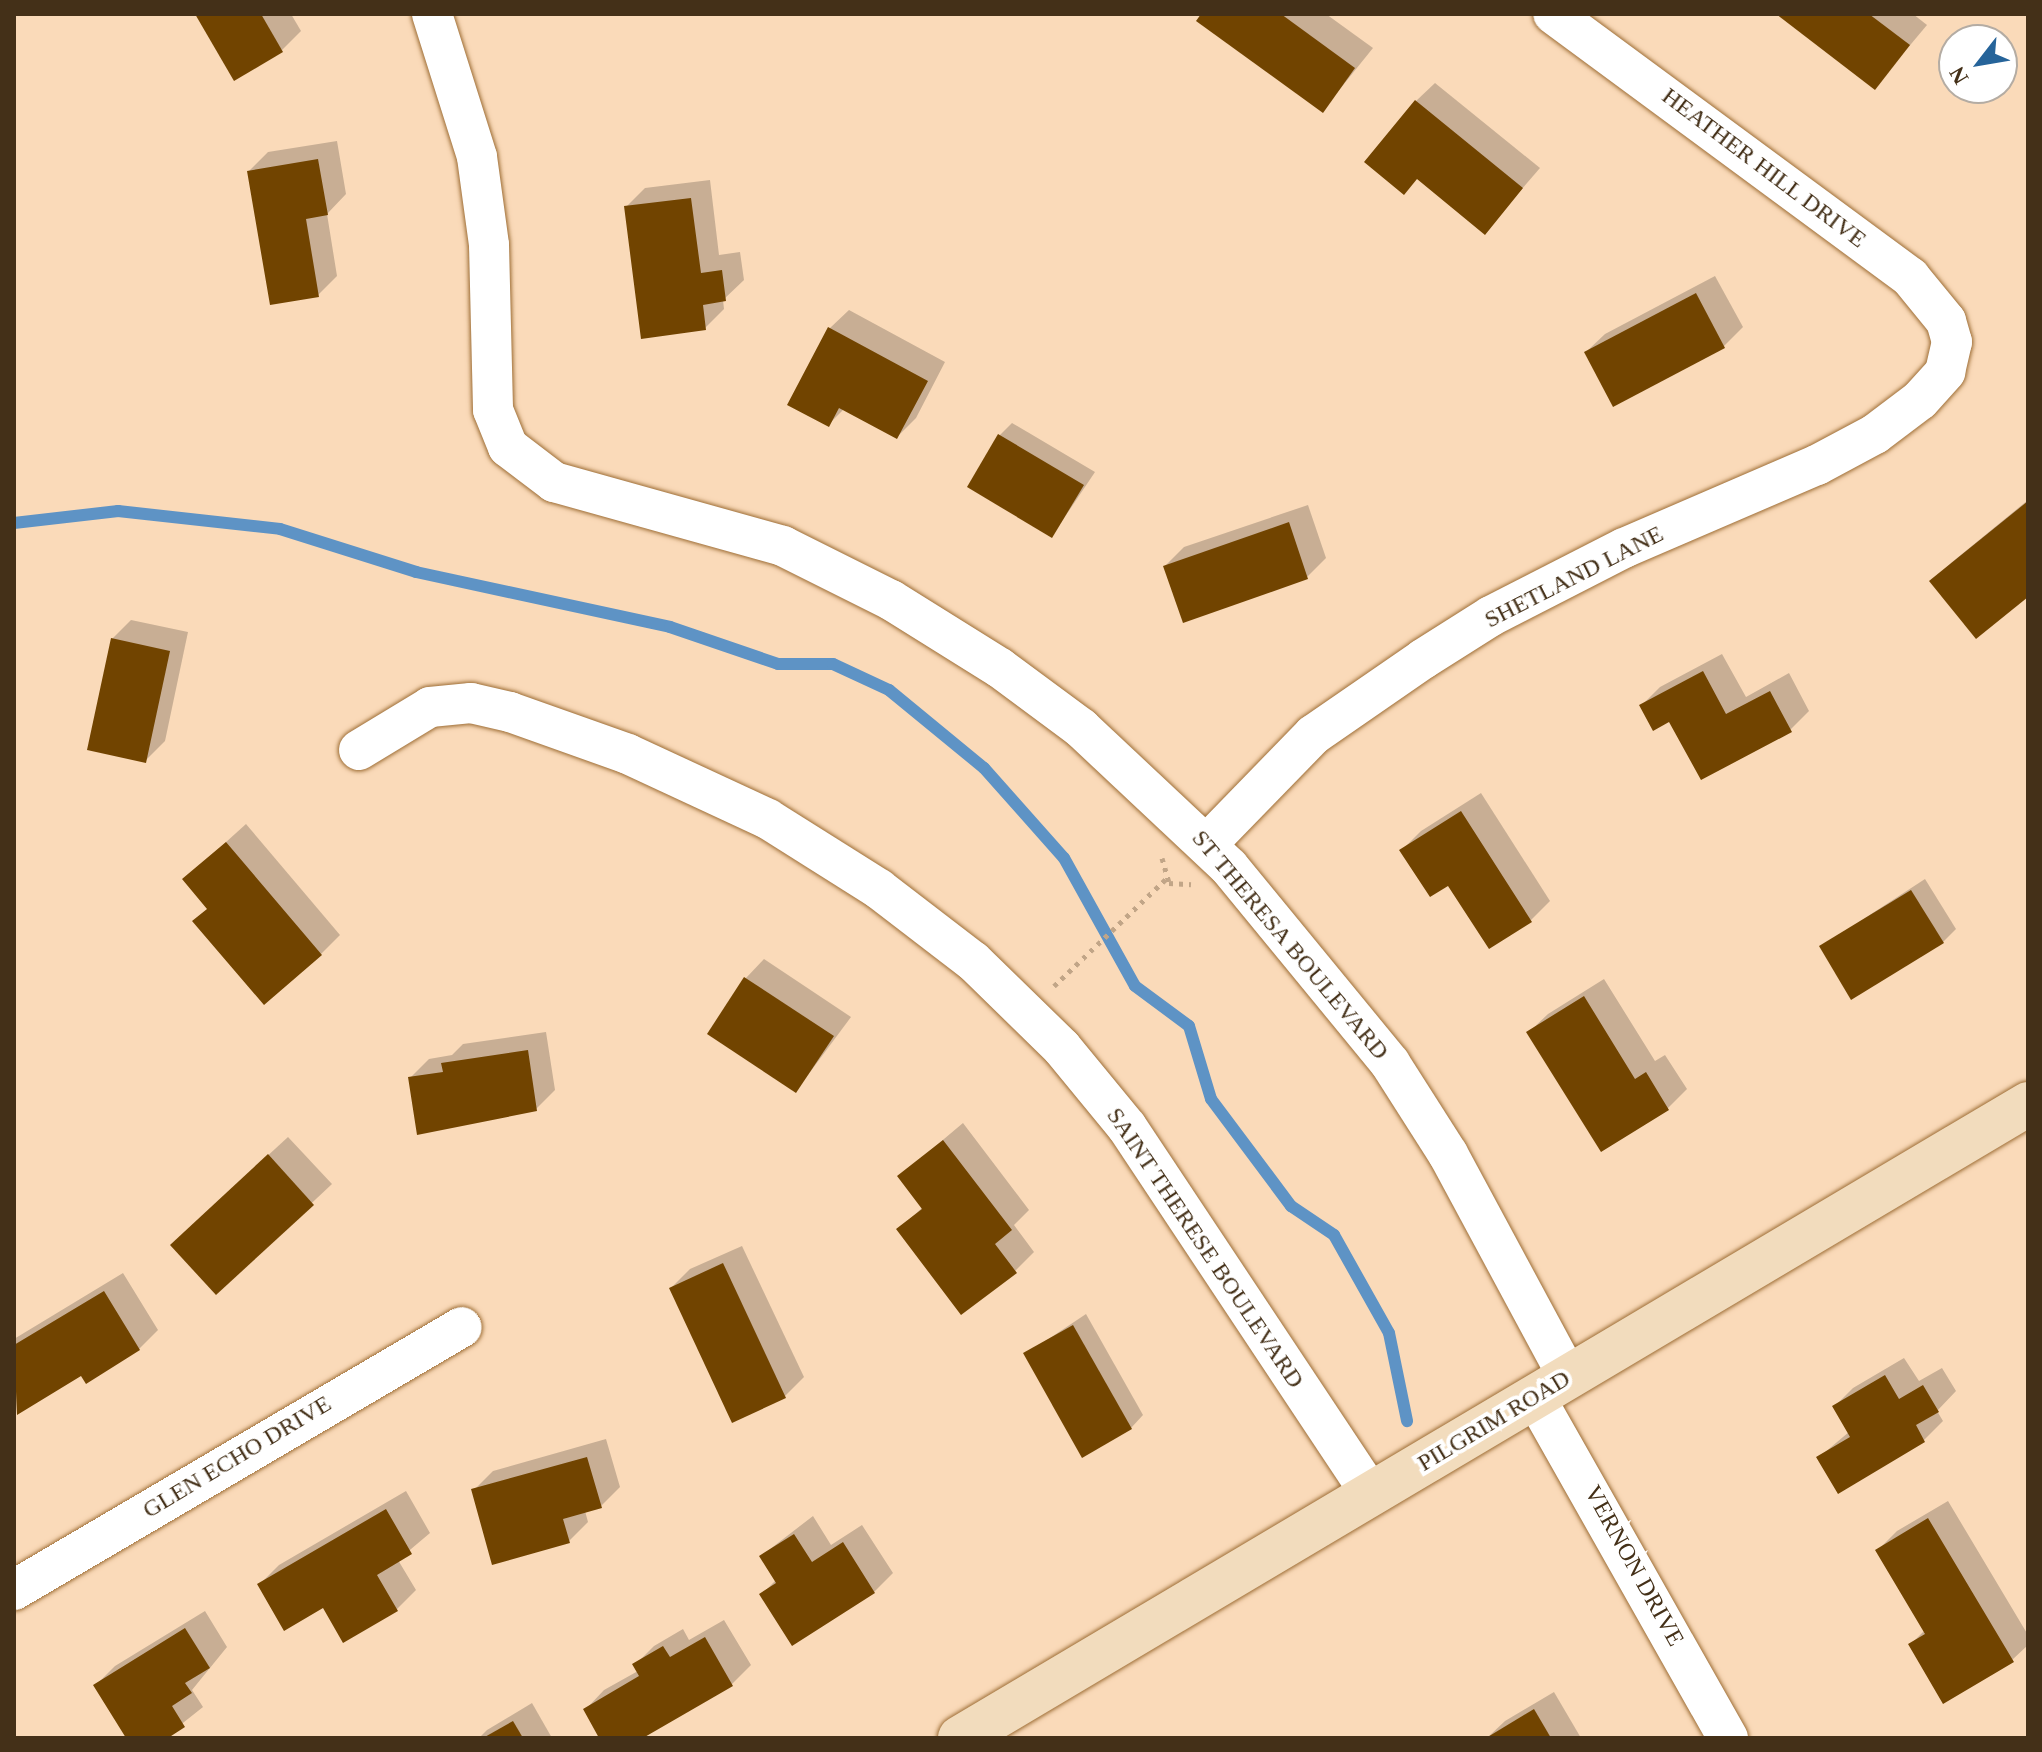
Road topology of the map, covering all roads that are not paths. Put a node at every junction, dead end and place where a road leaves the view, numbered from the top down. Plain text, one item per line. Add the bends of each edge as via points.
1 (432, 14) edge
2 (1553, 14) edge
3 (1952, 342) joint
4 (359, 750) dead end
5 (1207, 844) junction
6 (2028, 1104) edge
7 (462, 1327) dead end
8 (1551, 1387) junction
9 (1371, 1494) junction
10 (14, 1590) edge
11 (960, 1738) edge
12 (1728, 1738) edge

1 - 5 street, ST THERESA BOULEVARD via 477,157 489,245 493,410 508,447 554,482 783,546 891,600 1000,668 1081,728
2 - 3 street, HEATHER HILL DRIVE via 1910,277 1932,299
3 - 5 street, SHETLAND LANE via 1945,372 1920,400 1875,434 1817,465 1624,548 1491,616 1313,735
4 - 9 street, SAINT THERESE BOULEVARD via 430,707 471,703 510,712 628,754 768,819 879,889 973,961 1062,1048 1127,1127
5 - 8 street, ST THERESA BOULEVARD via 1390,1063 1448,1154
6 - 8 main road, PILGRIM ROAD
7 - 10 street, GLEN ECHO DRIVE
8 - 9 main road, PILGRIM ROAD
8 - 12 street, VERNON DRIVE
9 - 11 main road, PILGRIM ROAD

